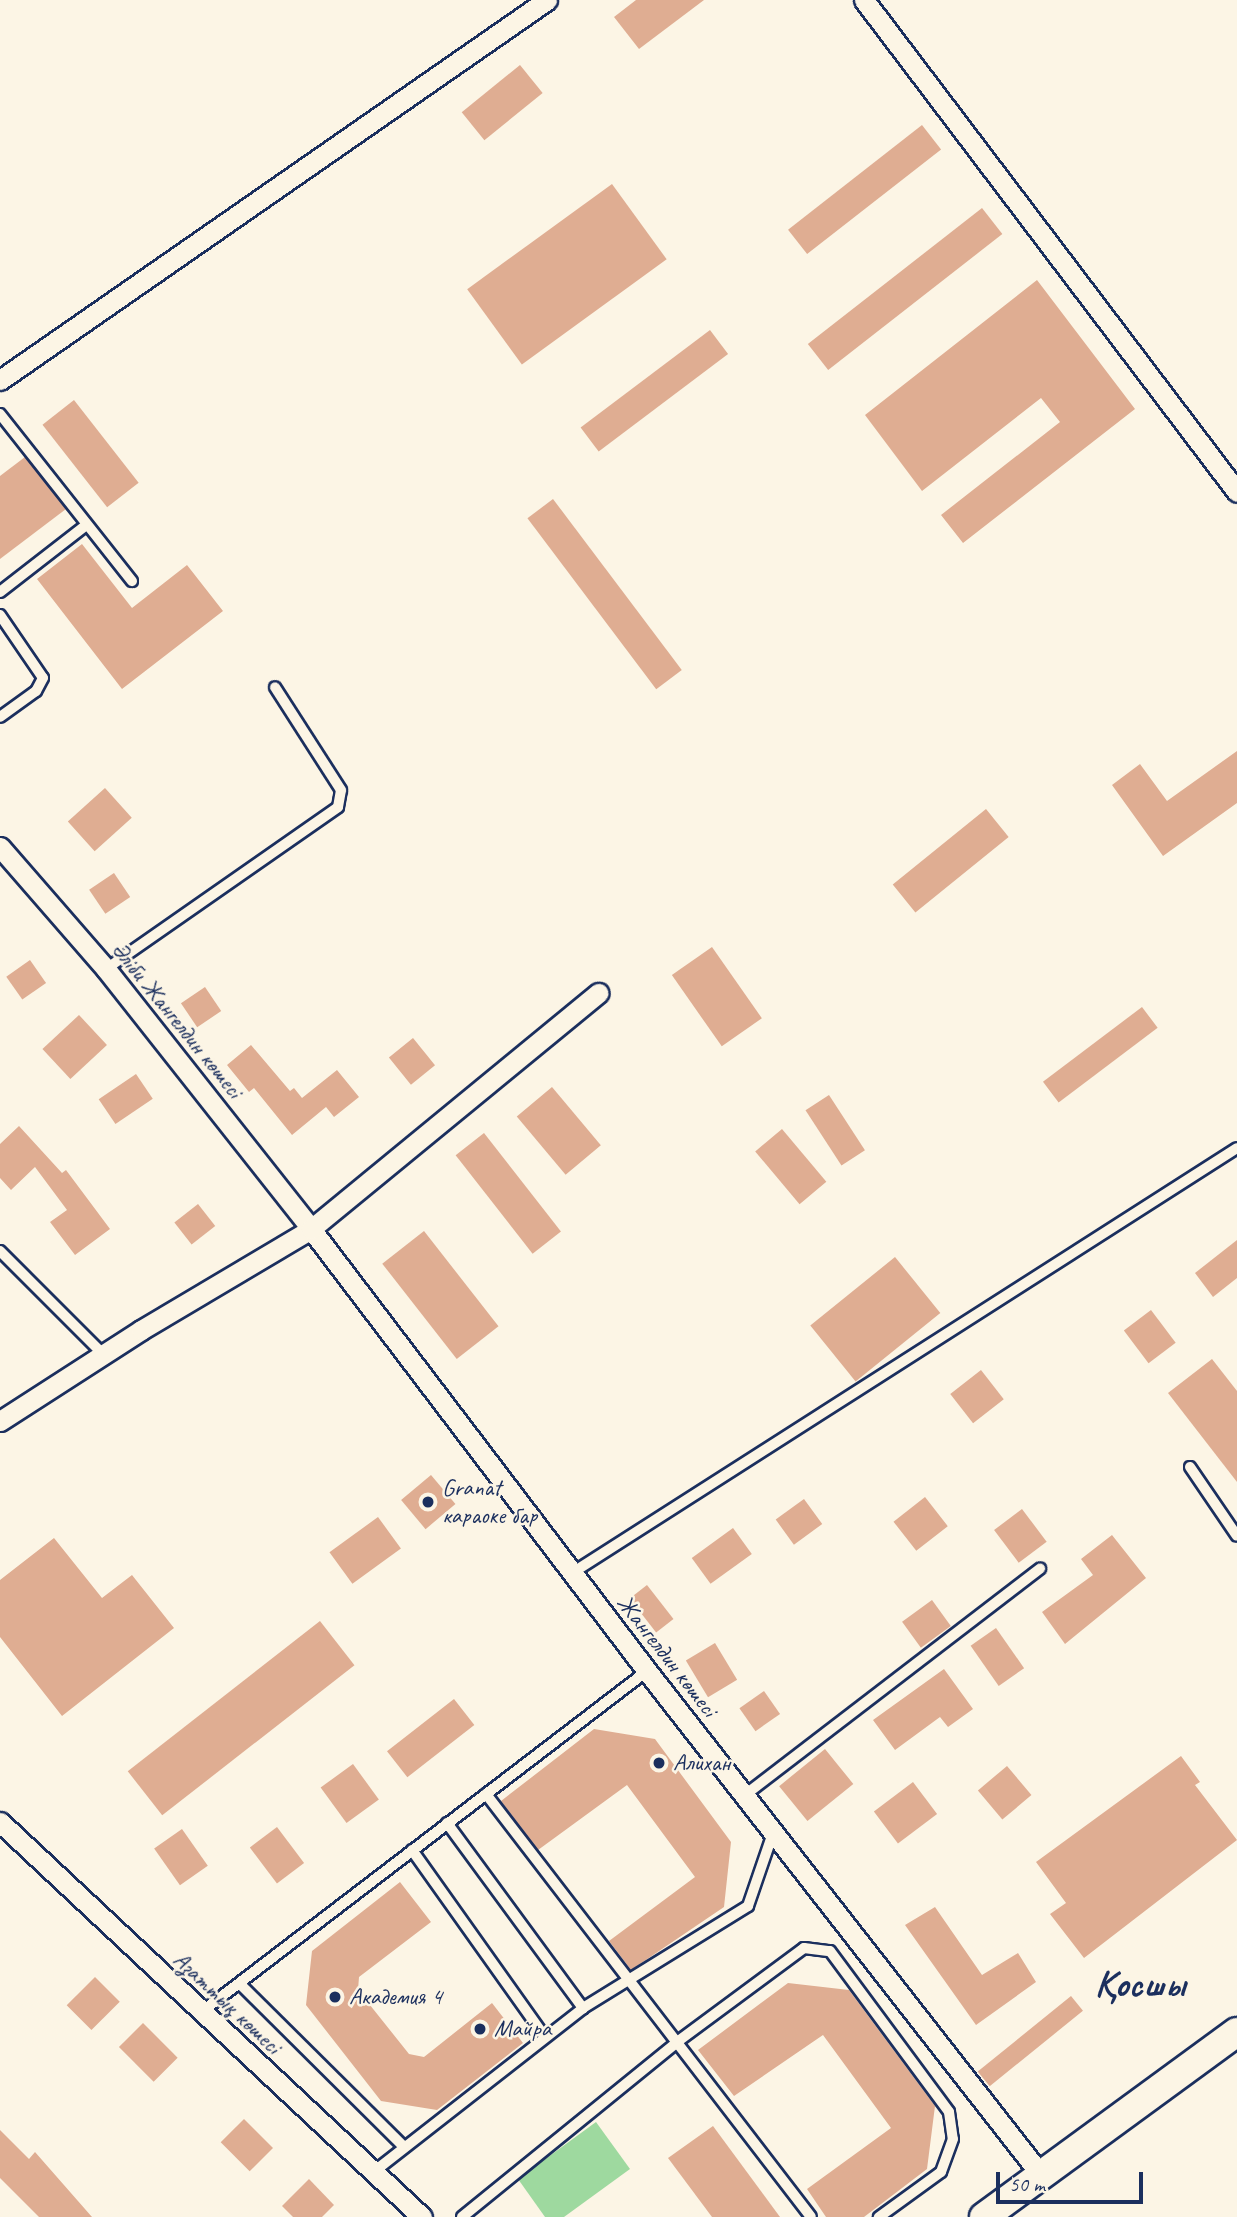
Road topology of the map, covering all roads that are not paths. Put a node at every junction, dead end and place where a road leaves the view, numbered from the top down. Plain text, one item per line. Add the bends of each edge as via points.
1 (547, 0) edge
2 (864, 0) edge
3 (0, 380) edge
4 (0, 414) edge
5 (1237, 492) edge
6 (85, 526) junction
7 (132, 582) dead end
8 (0, 592) edge
9 (0, 615) edge
10 (275, 687) dead end
11 (0, 718) edge
12 (0, 847) edge
13 (106, 969) junction
14 (598, 993) dead end
15 (1237, 1148) edge
16 (311, 1228) junction
17 (0, 1251) edge
18 (103, 1354) junction
19 (0, 1421) edge
20 (1189, 1467) dead end
21 (1237, 1536) edge
22 (1041, 1569) dead end
23 (572, 1574) junction
24 (647, 1671) junction
25 (486, 1794) junction
26 (745, 1795) junction
27 (0, 1822) edge
28 (447, 1823) junction
29 (773, 1831) junction
30 (412, 1850) junction
31 (630, 1982) junction
32 (241, 1985) junction
33 (583, 2008) junction
34 (200, 2013) junction
35 (1237, 2032) edge
36 (544, 2036) junction
37 (677, 2042) junction
38 (404, 2147) junction
39 (376, 2170) junction
40 (1041, 2175) junction
41 (422, 2217) edge
42 (461, 2217) edge
43 (811, 2217) edge
44 (879, 2217) edge
45 (984, 2217) edge

1 - 3 street
2 - 5 street
4 - 6 lane
6 - 7 lane
6 - 8 lane
9 - 11 lane via 43,678 36,691
10 - 13 lane via 341,789 338,807
12 - 13 street, Әліби Жангелдин көшесі
13 - 16 street, Әліби Жангелдин көшесі
14 - 16 street
15 - 23 lane
16 - 18 street
16 - 23 street, Жангелдин көшесі
17 - 18 lane
18 - 19 street
20 - 21 lane
22 - 26 lane
23 - 24 street, Жангелдин көшесі
24 - 25 lane
24 - 26 street, Жангелдин көшесі
25 - 28 lane
25 - 31 lane
26 - 29 street, Жангелдин көшесі
27 - 34 street, Азаттық көшесі
28 - 30 lane
28 - 33 lane
29 - 31 lane via 748,1906
29 - 40 street, Жангелдин көшесі
30 - 32 lane
30 - 36 lane
31 - 33 lane
31 - 37 lane
32 - 34 lane
32 - 38 lane
33 - 36 lane
34 - 39 street, Азаттық көшесі
35 - 40 main road
36 - 38 lane
37 - 42 lane
37 - 43 lane
37 - 44 lane via 804,1948 830,1951 950,2112 953,2139 941,2172
38 - 39 lane
39 - 41 street, Азаттық көшесі
40 - 45 main road

